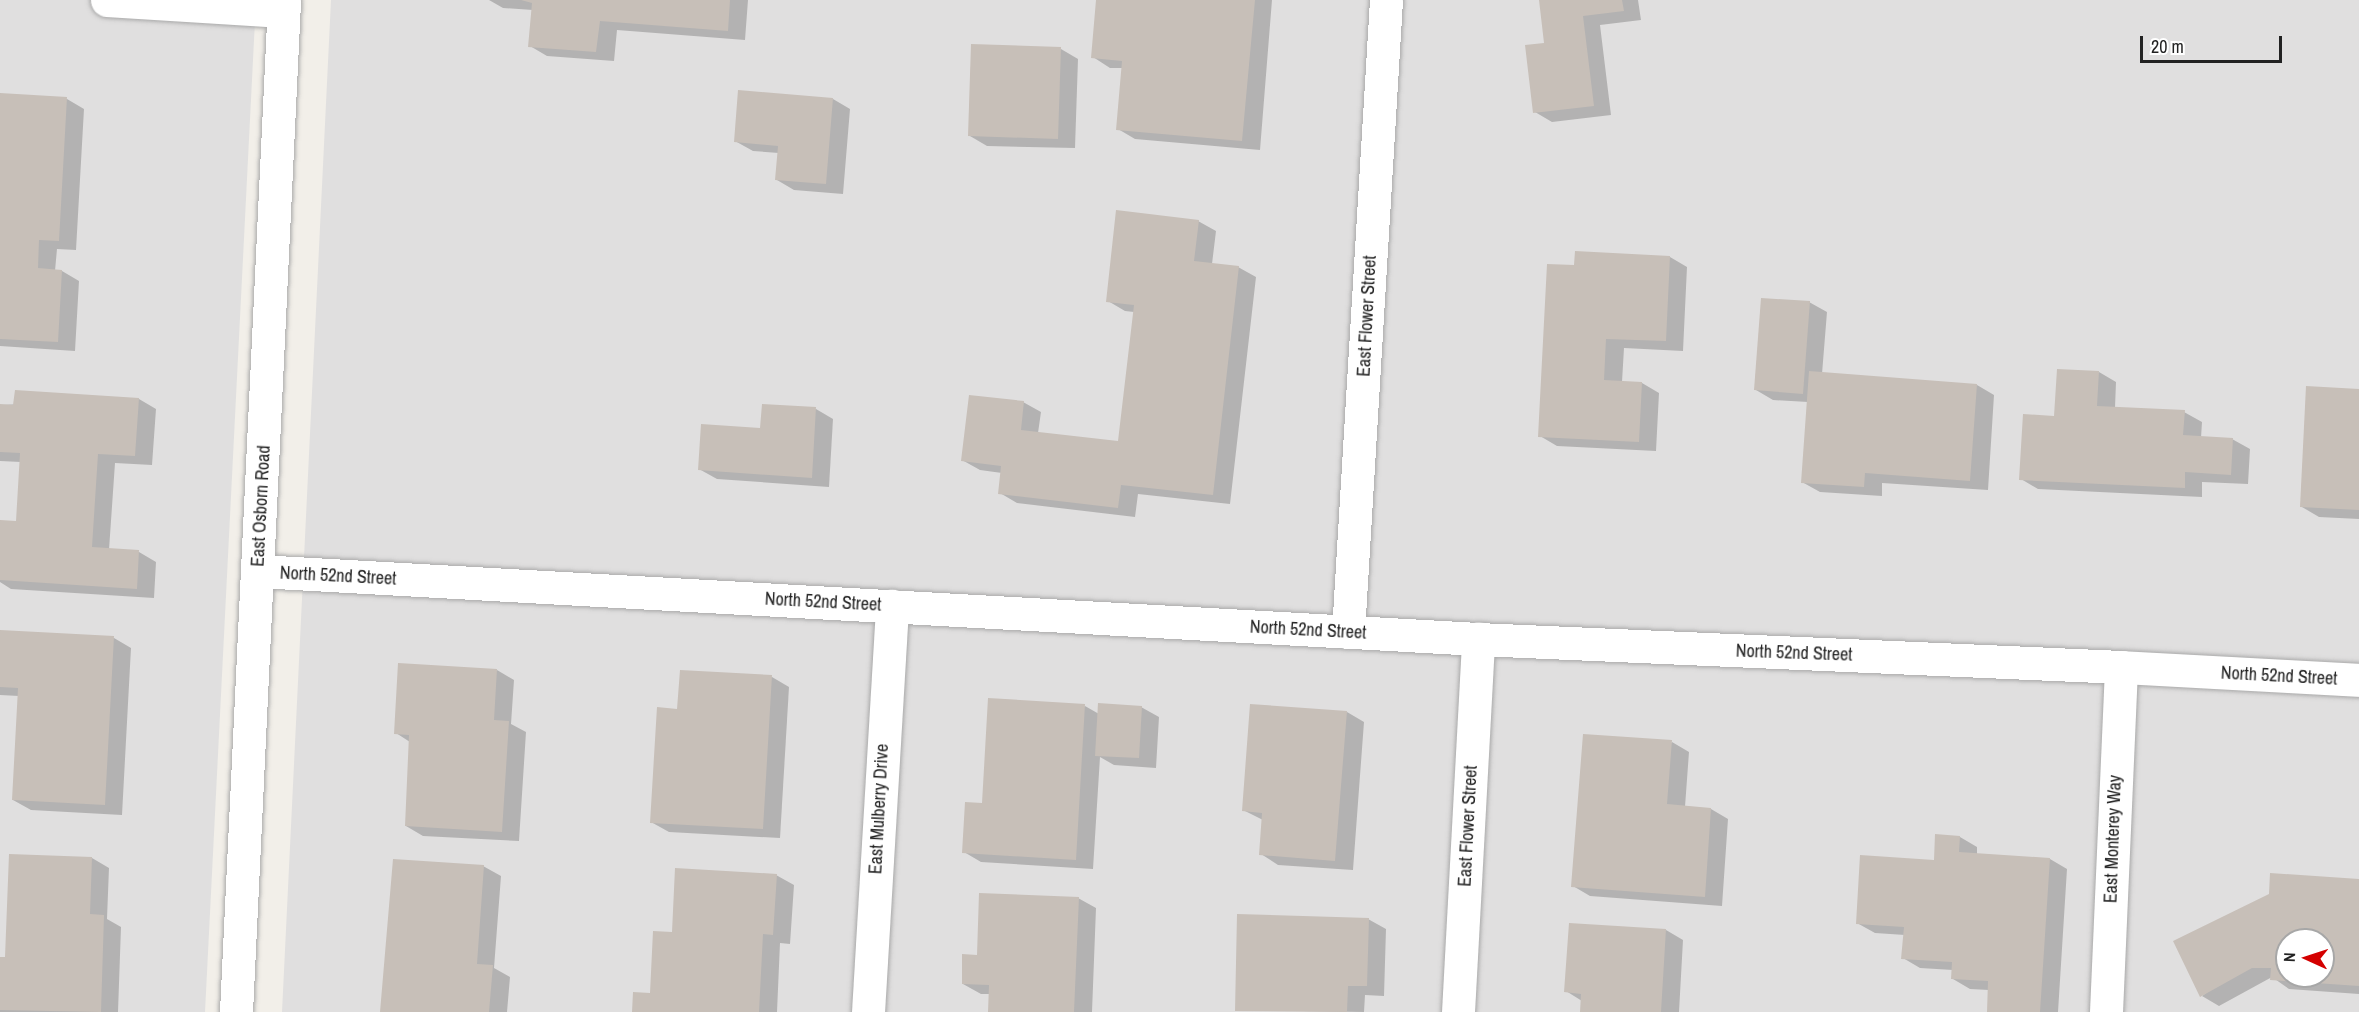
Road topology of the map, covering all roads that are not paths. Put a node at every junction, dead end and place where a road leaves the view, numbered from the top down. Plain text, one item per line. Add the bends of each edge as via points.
1 (107, 0) edge
2 (1386, 0) edge
3 (284, 5) edge
4 (258, 571) junction
5 (891, 606) junction
6 (1348, 632) junction
7 (1478, 639) junction
8 (2121, 667) junction
9 (2359, 680) edge
10 (236, 1012) edge
11 (868, 1012) edge
12 (1458, 1012) edge
13 (2106, 1012) edge

1 - 3 street
2 - 6 street, East Flower Street
3 - 4 street, East Osborn Road
4 - 5 street, North 52nd Street
4 - 10 street, East Osborn Road
5 - 6 street, North 52nd Street
5 - 11 street, East Mulberry Drive
6 - 7 street, North 52nd Street
7 - 8 street, North 52nd Street
7 - 12 street, East Flower Street
8 - 9 street, North 52nd Street
8 - 13 street, East Monterey Way

